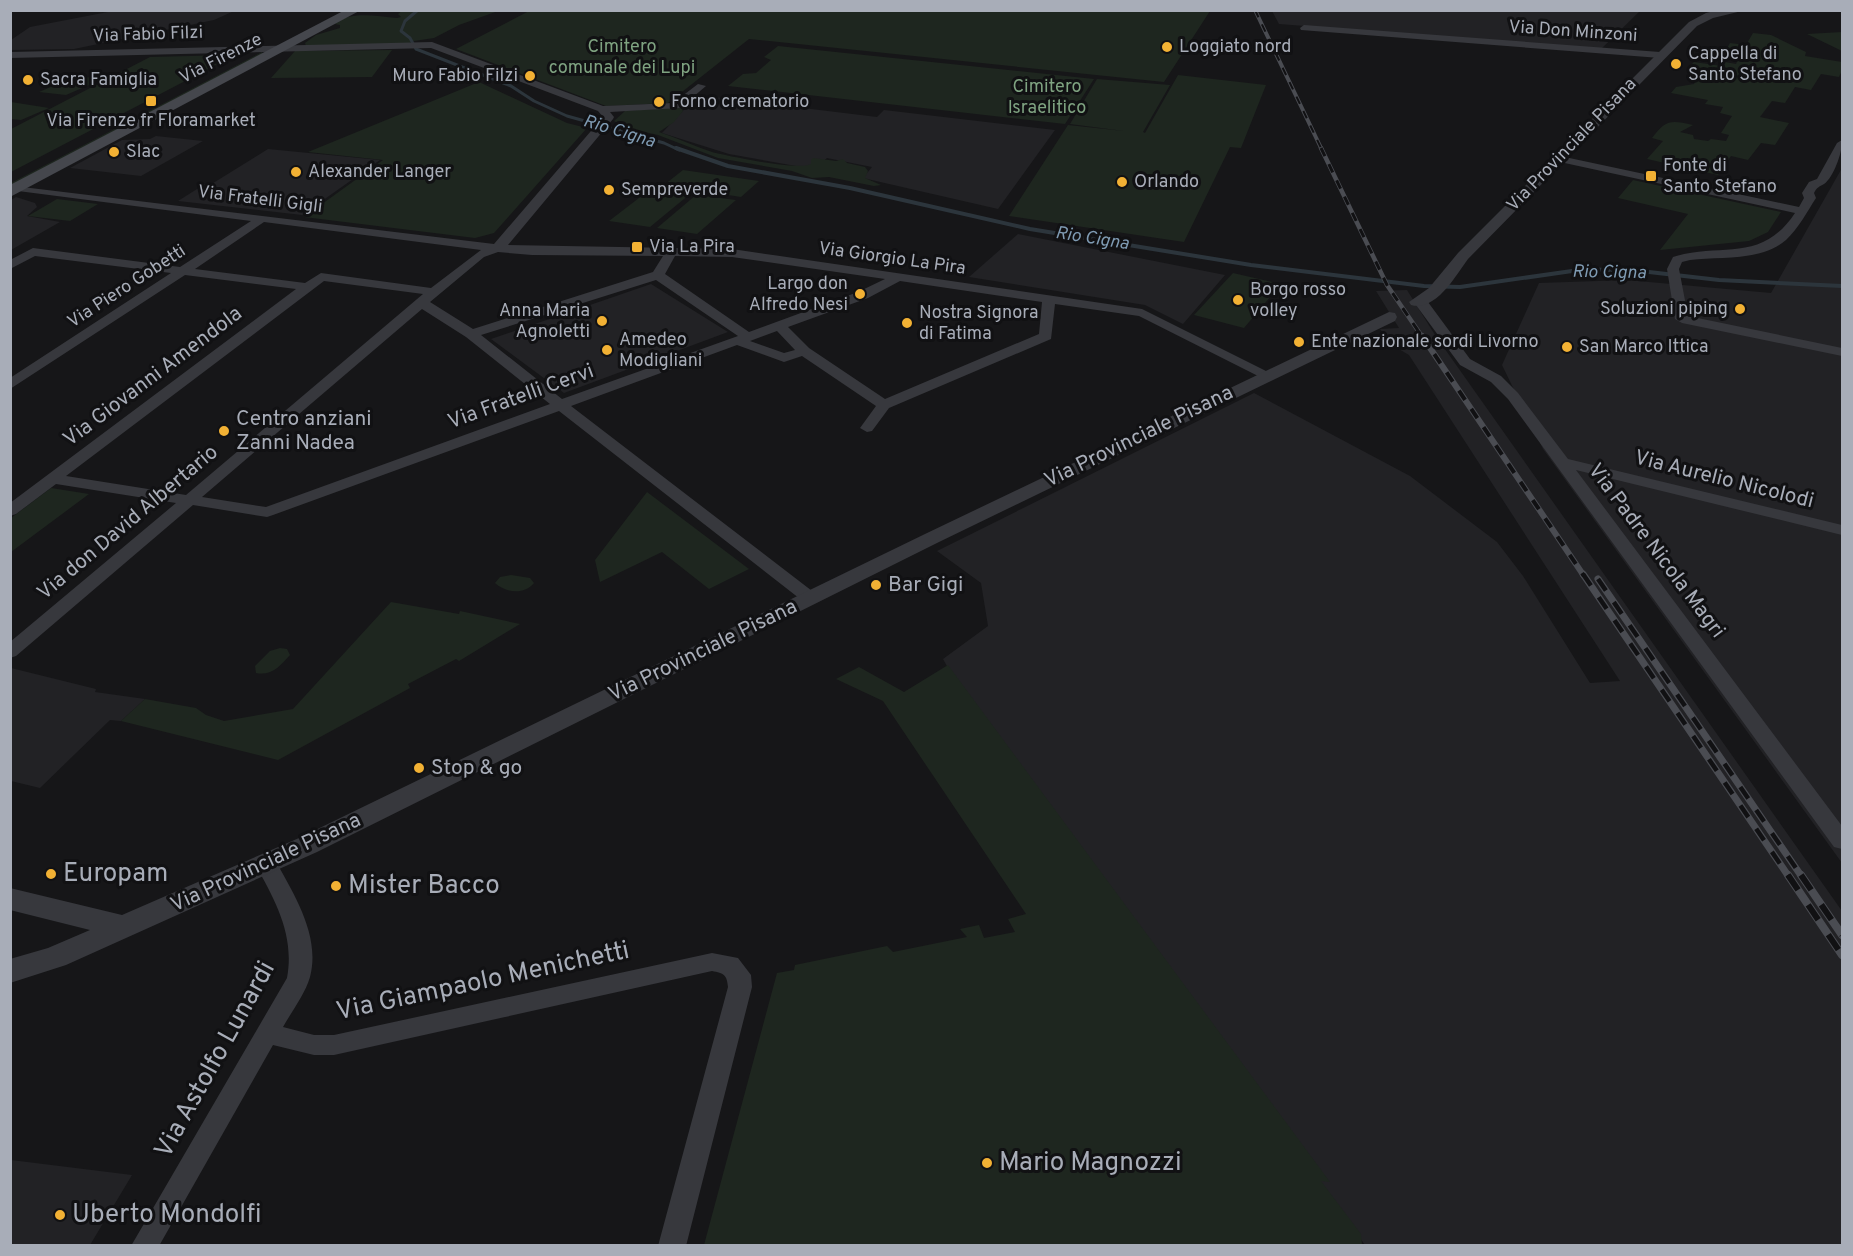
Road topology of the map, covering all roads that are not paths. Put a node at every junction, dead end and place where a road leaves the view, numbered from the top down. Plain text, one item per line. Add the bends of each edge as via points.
1 (337, 10) edge
2 (354, 10) edge
3 (1741, 10) edge
4 (1304, 28) dead end
5 (286, 47) junction
6 (264, 48) junction
7 (1660, 55) junction
8 (12, 56) edge
9 (701, 86) dead end
10 (602, 109) junction
11 (1842, 143) edge
12 (1560, 159) junction
13 (13, 186) edge
14 (1801, 211) junction
15 (263, 218) junction
16 (497, 248) junction
17 (671, 253) junction
18 (10, 265) edge
19 (183, 272) junction
20 (658, 275) junction
21 (897, 278) junction
22 (308, 287) junction
23 (428, 297) junction
24 (1049, 300) junction
25 (1419, 302) joint
26 (1389, 317) dead end
27 (780, 326) junction
28 (471, 334) junction
29 (743, 339) junction
30 (804, 351) junction
31 (1842, 352) edge
32 (1267, 375) junction
33 (10, 385) edge
34 (561, 404) junction
35 (884, 405) junction
36 (867, 428) dead end
37 (1562, 462) junction
38 (53, 479) junction
39 (189, 500) junction
40 (10, 511) edge
41 (1842, 530) edge
42 (810, 598) junction
43 (11, 652) edge
44 (1842, 842) edge
45 (266, 864) junction
46 (10, 899) edge
47 (124, 927) junction
48 (10, 971) edge
49 (267, 1033) junction
50 (144, 1245) edge
51 (672, 1245) edge

1 - 6 main road, Via Firenze
2 - 5 main road, Via Firenze
3 - 7 street, Via Provinciale Pisana via 1710,15 1693,24
4 - 7 street, Via Don Minzoni
5 - 6 street, Via Fabio Filzi
5 - 10 street, Via Fabio Filzi via 425,45 447,49
5 - 13 main road, Via Firenze
6 - 8 street, Via Fabio Filzi
6 - 13 main road, Via Firenze
7 - 12 street, Via Provinciale Pisana
9 - 10 street via 676,106
10 - 16 street via 609,119
11 - 14 street via 1821,181 1824,187 1819,196 1810,198
12 - 14 street
12 - 25 street, Via Provinciale Pisana via 1463,256 1435,291
13 - 15 street, Via Fratelli Gigli
14 - 31 street via 1786,233 1768,246 1677,260 1674,276 1682,319
15 - 16 street, Via Fratelli Gigli
15 - 19 street, Via Piero Gobetti
16 - 17 street, Via Giorgio La Pira
16 - 23 street, Via don David Albertario via 480,254
17 - 20 street
17 - 21 street, Via Giorgio La Pira via 732,254
18 - 19 street via 33,252
19 - 22 street
19 - 33 street, Via Piero Gobetti
20 - 28 street
20 - 29 street
21 - 24 street, Via Giorgio La Pira
21 - 27 street, Via Fratelli Cervi
22 - 23 street, Via Giovanni Amendola via 321,277
22 - 38 street, Via Giovanni Amendola
23 - 28 street
23 - 39 street, Via don David Albertario
24 - 32 street, Via Giorgio La Pira via 1142,313
24 - 35 street via 1046,336
25 - 37 street, Via Padre Nicola Magri via 1465,362 1505,386
26 - 32 street, Via Provinciale Pisana
27 - 29 street, Via Fratelli Cervi
27 - 30 street
28 - 34 street
29 - 30 street via 784,358
29 - 34 street, Via Fratelli Cervi
30 - 35 street
32 - 42 street, Via Provinciale Pisana
34 - 39 street, Via Fratelli Cervi via 267,512
34 - 42 street
35 - 36 street
37 - 41 street, Via Aurelio Nicolodi
37 - 44 street, Via Padre Nicola Magri
38 - 39 street
38 - 40 street, Via Giovanni Amendola
39 - 43 street, Via don David Albertario
42 - 45 street, Via Provinciale Pisana
45 - 47 street, Via Provinciale Pisana
45 - 49 street, Via Astolfo Lunardi via 295,924 302,953 298,979
46 - 47 street
47 - 48 street, Via Provinciale Pisana via 56,957
49 - 50 street, Via Astolfo Lunardi
49 - 51 street, Via Giampaolo Menichetti via 314,1045 334,1045 712,962 733,967 740,984

